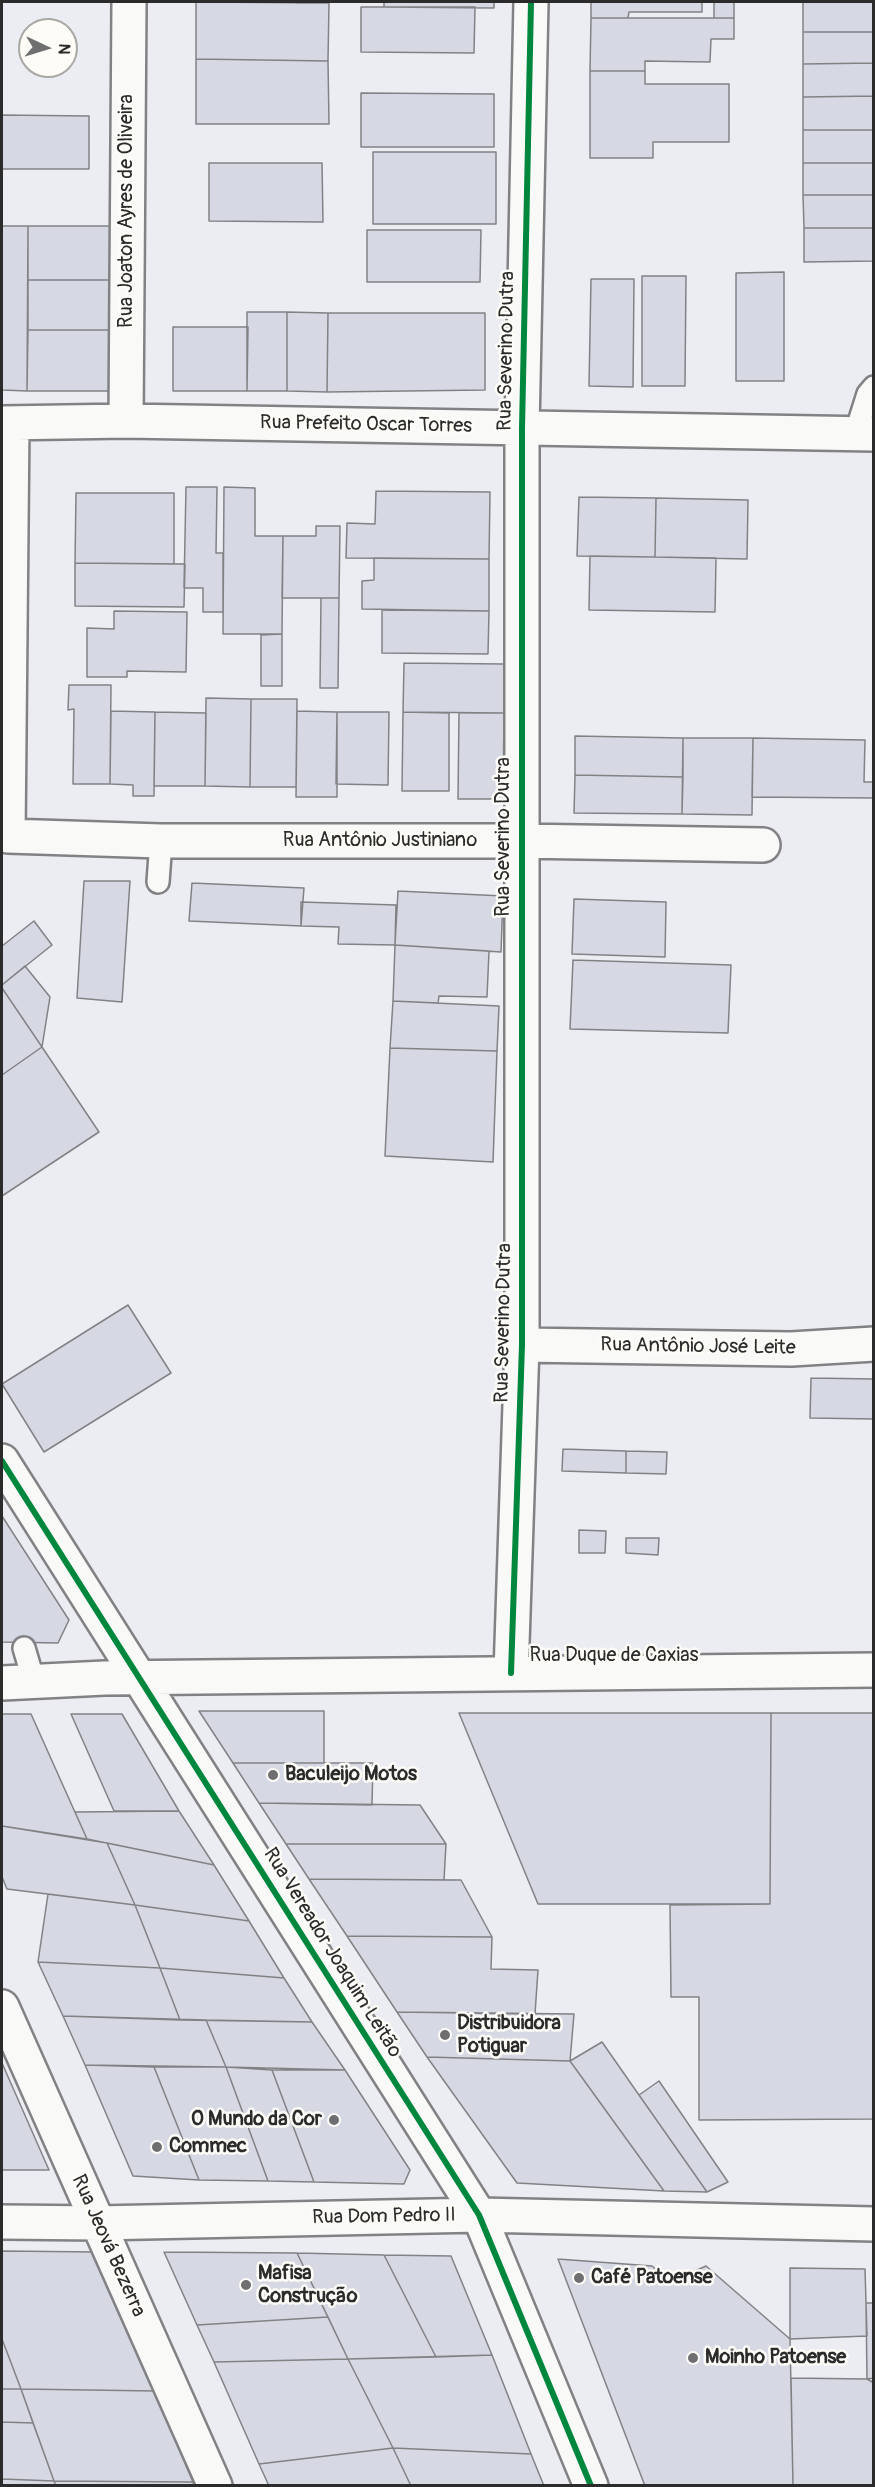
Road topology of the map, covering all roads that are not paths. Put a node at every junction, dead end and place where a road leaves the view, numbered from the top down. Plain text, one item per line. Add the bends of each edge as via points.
1 (129, 2) edge
2 (531, 2) edge
3 (873, 387) edge
4 (126, 421) junction
5 (7, 423) edge
6 (522, 428) junction
7 (864, 434) edge
8 (5, 840) edge
9 (161, 841) junction
10 (520, 841) junction
11 (763, 845) dead end
12 (158, 882) dead end
13 (873, 1344) edge
14 (522, 1345) junction
15 (2, 1461) edge
16 (24, 1648) dead end
17 (873, 1670) edge
18 (511, 1673) junction
19 (138, 1678) junction
20 (34, 1682) junction
21 (2, 1683) edge
22 (2, 2007) edge
23 (479, 2215) junction
24 (2, 2222) edge
25 (98, 2223) junction
26 (873, 2224) edge
27 (215, 2486) edge
28 (591, 2486) edge

1 - 4 street, Rua Joaton Ayres de Oliveira
2 - 6 street, Rua Severino Dutra
3 - 7 lane via 868,394
4 - 5 street, Rua Prefeito Oscar Torres
4 - 6 street, Rua Prefeito Oscar Torres
5 - 8 street
6 - 7 street, Rua Prefeito Oscar Torres
6 - 10 street, Rua Severino Dutra
8 - 9 street, Rua Antônio Justiniano
9 - 10 street, Rua Antônio Justiniano
9 - 12 lane
10 - 11 street, Rua Antônio Justiniano
10 - 14 street, Rua Severino Dutra
13 - 14 street, Rua Antônio José Leite via 791,1348
14 - 18 street, Rua Severino Dutra
15 - 19 street, Rua Vereador Joaquim Leitão
16 - 20 lane
17 - 18 street, Rua Duque de Caxias
18 - 19 street, Rua Duque de Caxias
19 - 20 street, Rua Duque de Caxias
19 - 23 street, Rua Vereador Joaquim Leitão
20 - 21 street, Rua Duque de Caxias
22 - 25 street, Rua Jeová Bezerra
23 - 25 street, Rua Dom Pedro II
23 - 26 street, Rua Dom Pedro II
23 - 28 street, Rua Vereador Joaquim Leitão
24 - 25 street, Rua Dom Pedro II
25 - 27 street, Rua Jeová Bezerra

